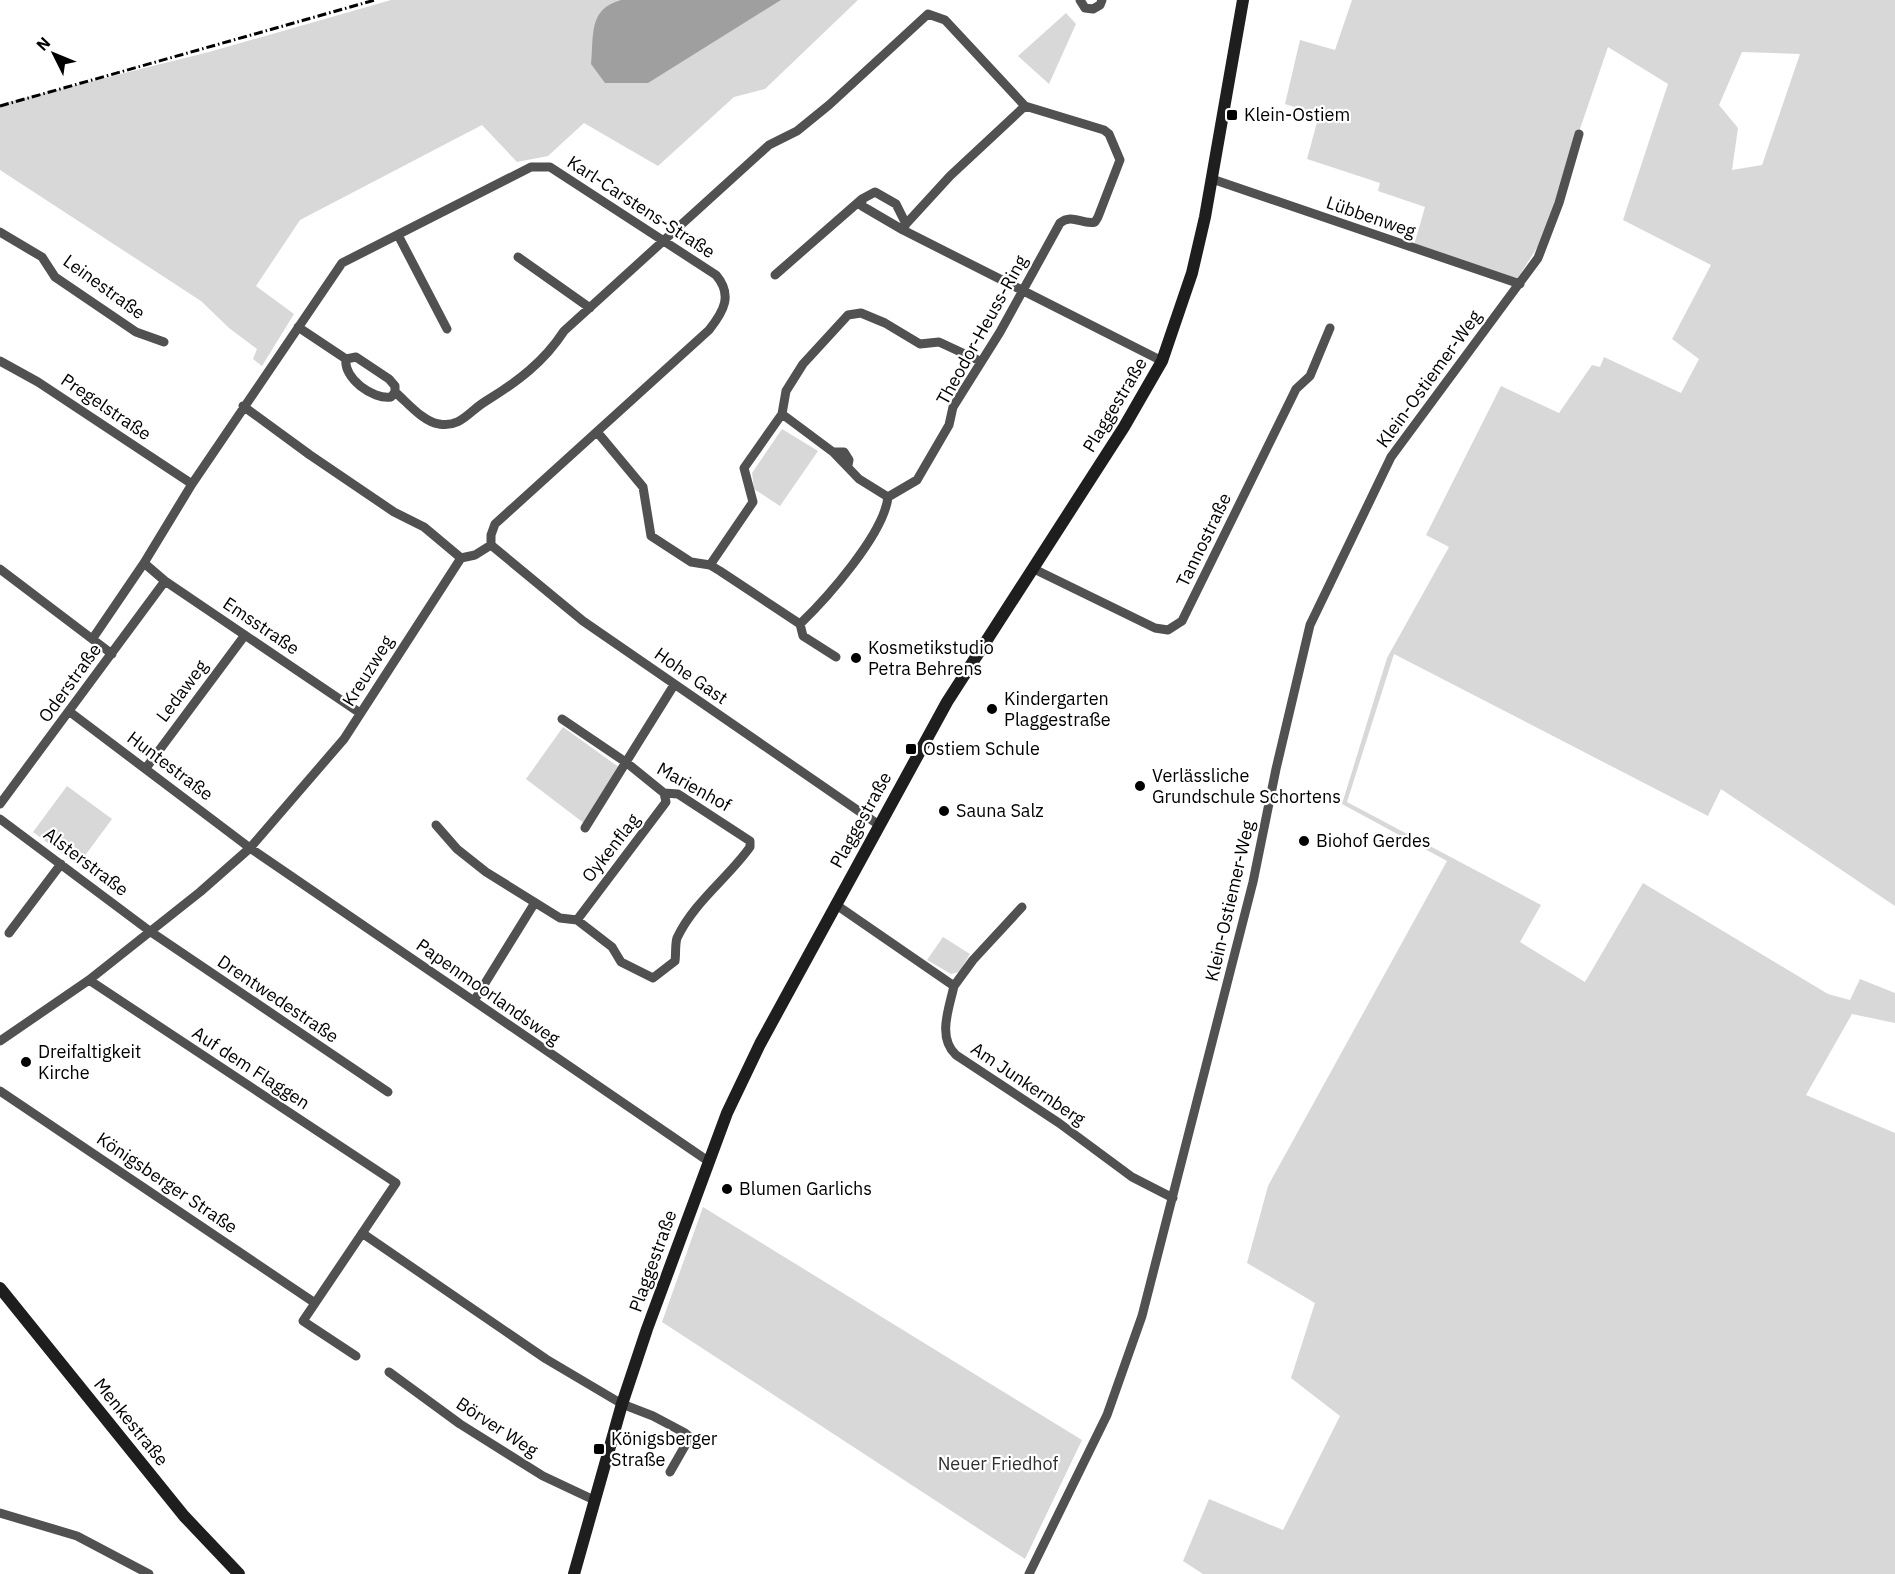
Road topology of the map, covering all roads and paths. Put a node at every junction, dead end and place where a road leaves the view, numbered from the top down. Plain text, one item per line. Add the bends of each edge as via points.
1 (1080, 0) edge
2 (1102, 0) edge
3 (1243, 0) edge
4 (1025, 106) junction
5 (1579, 134) dead end
6 (1212, 180) junction
7 (862, 199) junction
8 (904, 227) junction
9 (0, 232) edge
10 (398, 235) junction
11 (664, 241) junction
12 (518, 257) dead end
13 (775, 275) dead end
14 (1520, 285) junction
15 (1023, 291) junction
16 (590, 308) junction
17 (298, 327) junction
18 (1330, 328) dead end
19 (447, 329) dead end
20 (164, 342) dead end
21 (346, 359) junction
22 (0, 361) edge
23 (980, 361) junction
24 (1162, 361) junction
25 (394, 392) junction
26 (243, 406) junction
27 (782, 414) junction
28 (598, 434) junction
29 (192, 484) junction
30 (888, 497) junction
31 (491, 545) junction
32 (461, 558) junction
33 (144, 563) junction
34 (710, 565) junction
35 (0, 568) edge
36 (1034, 569) junction
37 (165, 581) junction
38 (800, 624) junction
39 (245, 634) junction
40 (93, 638) junction
41 (112, 654) junction
42 (836, 657) dead end
43 (674, 685) junction
44 (70, 712) junction
45 (360, 713) junction
46 (562, 719) dead end
47 (627, 763) junction
48 (146, 768) junction
49 (664, 794) junction
50 (0, 804) edge
51 (0, 819) edge
52 (436, 825) dead end
53 (879, 825) junction
54 (585, 828) dead end
55 (250, 848) junction
56 (61, 864) junction
57 (534, 904) junction
58 (836, 904) junction
59 (1022, 908) dead end
60 (577, 921) junction
61 (151, 932) junction
62 (9, 933) dead end
63 (89, 980) junction
64 (954, 986) junction
65 (474, 1001) junction
66 (0, 1041) edge
67 (0, 1091) edge
68 (388, 1092) dead end
69 (708, 1161) junction
70 (1173, 1198) junction
71 (362, 1233) junction
72 (0, 1288) edge
73 (315, 1303) junction
74 (356, 1356) dead end
75 (389, 1372) dead end
76 (621, 1404) junction
77 (670, 1472) dead end
78 (594, 1500) junction
79 (0, 1513) edge
80 (149, 1574) edge
81 (239, 1574) edge
82 (574, 1574) edge
83 (1029, 1574) edge

1 - 2 street via 1085,8 1093,9
3 - 6 street, Plaggestraße
4 - 8 street via 950,176
4 - 11 street via 945,20 928,14 829,105 797,131 769,145
4 - 15 street, Theodor-Heuss-Ring via 1104,130 1120,159 1095,222 1065,218
5 - 14 street, Klein-Ostiemer-Weg via 1538,258
6 - 14 street, Lübbenweg
6 - 24 street, Plaggestraße via 1192,273
7 - 8 street via 862,206
7 - 8 street via 874,192 888,198 903,212
7 - 13 street
8 - 15 street
9 - 20 street, Leinestraße via 42,257 55,277 136,332
10 - 11 street, Karl-Carstens-Straße via 531,167 550,167
10 - 17 street, Karl-Carstens-Straße via 342,263
10 - 19 street
11 - 16 street
11 - 28 street, Karl-Carstens-Straße via 716,275 727,294 723,312 709,330
12 - 16 street
14 - 70 street, Klein-Ostiemer-Weg via 1391,457 1311,625 1254,882
15 - 23 street, Theodor-Heuss-Ring
15 - 24 street
16 - 25 street via 519,381 452,426 426,419
17 - 21 street
17 - 26 street, Karl-Carstens-Straße
18 - 36 street, Tannostraße via 1310,376 1296,389 1182,621 1168,630 1155,628
21 - 25 street via 356,357 366,362 389,379 395,386
21 - 25 street via 351,377 375,395 391,397
22 - 29 street, Pregelstraße
23 - 27 street via 939,342 920,344 861,314 848,315 803,364 786,391
23 - 30 street, Theodor-Heuss-Ring via 917,480
24 - 36 street, Plaggestraße
26 - 29 street, Oderstraße
26 - 32 street via 394,512 424,527
27 - 30 street via 833,452 859,479
27 - 34 street via 744,468 753,502
28 - 31 street via 495,524
28 - 34 street via 643,487 651,536 691,562
29 - 33 street, Oderstraße
30 - 38 street via 886,512 851,566
31 - 32 street
31 - 43 street, Hohe Gast via 583,621
32 - 45 street, Kreuzweg
33 - 37 street, Emsstraße
33 - 40 street, Oderstraße
34 - 38 street
35 - 40 street
36 - 53 street, Plaggestraße via 947,702
37 - 39 street, Emsstraße
37 - 41 street, Oderstraße
38 - 42 street via 803,636
39 - 45 street, Emsstraße
39 - 48 street, Ledaweg
40 - 41 street
41 - 44 street, Oderstraße
43 - 47 street
43 - 53 street, Hohe Gast
44 - 48 street, Huntestraße
44 - 50 street, Oderstraße
45 - 55 street, Kreuzweg via 344,740
46 - 47 street, Marienhof
47 - 49 street, Marienhof
47 - 54 street
48 - 55 street, Huntestraße
49 - 60 street, Oykenflag via 666,802
49 - 60 street, Marienhof via 678,794 746,836 750,847 732,872 704,898 676,940 675,961 653,978 621,962 612,947
51 - 56 street, Alsterstraße
52 - 57 street, Marienhof via 457,849
53 - 58 street, Plaggestraße
55 - 61 street, Kreuzweg
55 - 65 street, Papenmoorlandsweg
56 - 61 street, Alsterstraße
56 - 62 street
57 - 60 street, Marienhof via 560,918
57 - 65 street
58 - 64 street
58 - 69 street, Plaggestraße via 760,1044
59 - 64 street
61 - 63 street, Kreuzweg
61 - 68 street, Drentwedestraße
63 - 66 street, Kreuzweg
63 - 71 street, Auf dem Flaggen via 396,1183
64 - 70 street, Am Junkernberg via 944,1037 948,1047 1132,1177
65 - 69 street, Papenmoorlandsweg
67 - 73 street, Königsberger Straße
69 - 76 street, Plaggestraße
70 - 83 street, Klein-Ostiemer-Weg via 1142,1316 1107,1415
71 - 73 street
71 - 76 street via 546,1359
72 - 81 street, Menkestraße via 184,1516
73 - 74 street via 303,1321
75 - 78 street, Börver Weg via 459,1424 543,1476
76 - 77 street via 690,1437
76 - 78 street, Plaggestraße
78 - 82 street, Plaggestraße
79 - 80 street via 77,1536

